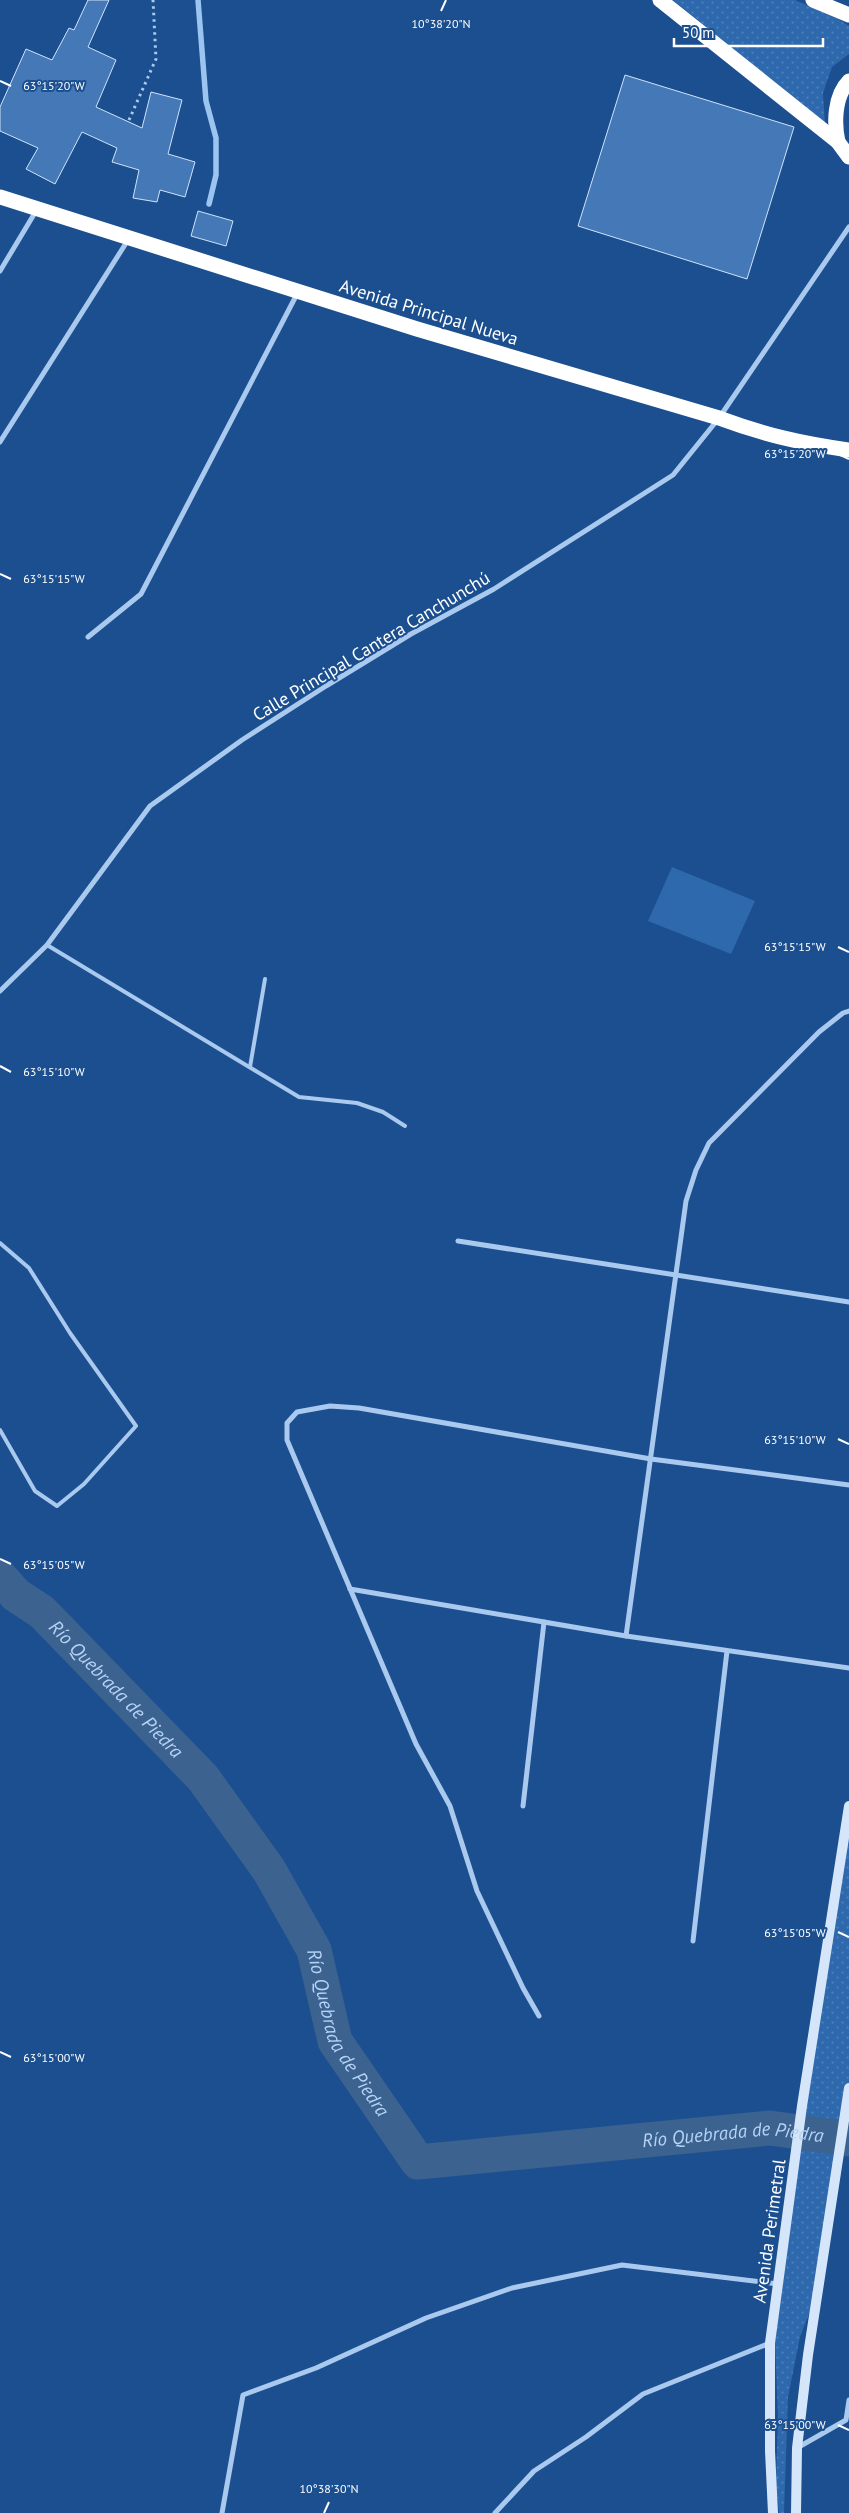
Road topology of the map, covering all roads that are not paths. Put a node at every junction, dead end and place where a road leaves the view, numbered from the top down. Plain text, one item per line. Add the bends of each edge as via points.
1 (660, 0) edge
2 (813, 0) edge
3 (849, 15) edge
4 (849, 81) edge
5 (838, 142) junction
6 (849, 157) edge
7 (0, 197) edge
8 (38, 209) junction
9 (849, 227) edge
10 (129, 238) junction
11 (0, 271) edge
12 (298, 291) junction
13 (719, 418) junction
14 (0, 442) edge
15 (849, 450) edge
16 (88, 637) dead end
17 (47, 945) junction
18 (265, 979) dead end
19 (0, 991) edge
20 (849, 1011) edge
21 (250, 1067) junction
22 (405, 1126) dead end
23 (458, 1241) dead end
24 (0, 1243) edge
25 (677, 1275) junction
26 (849, 1302) edge
27 (0, 1430) edge
28 (651, 1459) junction
29 (849, 1485) edge
30 (350, 1589) junction
31 (544, 1622) junction
32 (626, 1636) junction
33 (727, 1651) junction
34 (849, 1668) edge
35 (523, 1806) dead end
36 (849, 1806) edge
37 (693, 1941) dead end
38 (539, 2016) dead end
39 (849, 2088) edge
40 (778, 2284) junction
41 (770, 2343) junction
42 (849, 2400) edge
43 (797, 2448) junction
44 (222, 2513) edge
45 (496, 2513) edge
46 (773, 2513) edge
47 (796, 2513) edge

1 - 5 highway
2 - 3 highway
4 - 5 highway via 836,112
5 - 6 highway
7 - 8 highway, Avenida Principal Nueva
8 - 10 highway, Avenida Principal Nueva
8 - 11 street
9 - 13 street, Calle Principal Cantera Canchunchú
10 - 12 highway, Avenida Principal Nueva
10 - 14 street
12 - 13 highway, Avenida Principal Nueva
12 - 16 street via 141,594
13 - 15 highway, Avenida Principal Nueva via 794,442
13 - 17 street, Calle Principal Cantera Canchunchú via 673,475 494,589 411,634 326,686 242,740 150,806
17 - 19 street, Calle Principal Cantera Canchunchú
17 - 21 lane
18 - 21 lane
20 - 25 street via 819,1032 709,1143 686,1201
21 - 22 lane via 299,1096 357,1103 383,1112
23 - 25 street
24 - 27 lane via 29,1268 136,1426 84,1484 57,1506 35,1491
25 - 26 street
25 - 28 street
28 - 29 street
28 - 30 street via 359,1408 330,1406 297,1412 288,1422 287,1440
28 - 32 street
30 - 31 street
30 - 38 street via 416,1744 450,1806 477,1891
31 - 32 street
31 - 35 street
32 - 33 street
33 - 34 street
33 - 37 street
36 - 40 main road, Avenida Perimetral
39 - 43 main road
40 - 41 main road, Avenida Perimetral
40 - 44 street via 622,2265 512,2288 426,2318 316,2368 243,2395
41 - 45 street via 643,2394 534,2472
41 - 46 main road, Avenida Perimetral
42 - 43 street via 846,2420
43 - 47 main road

